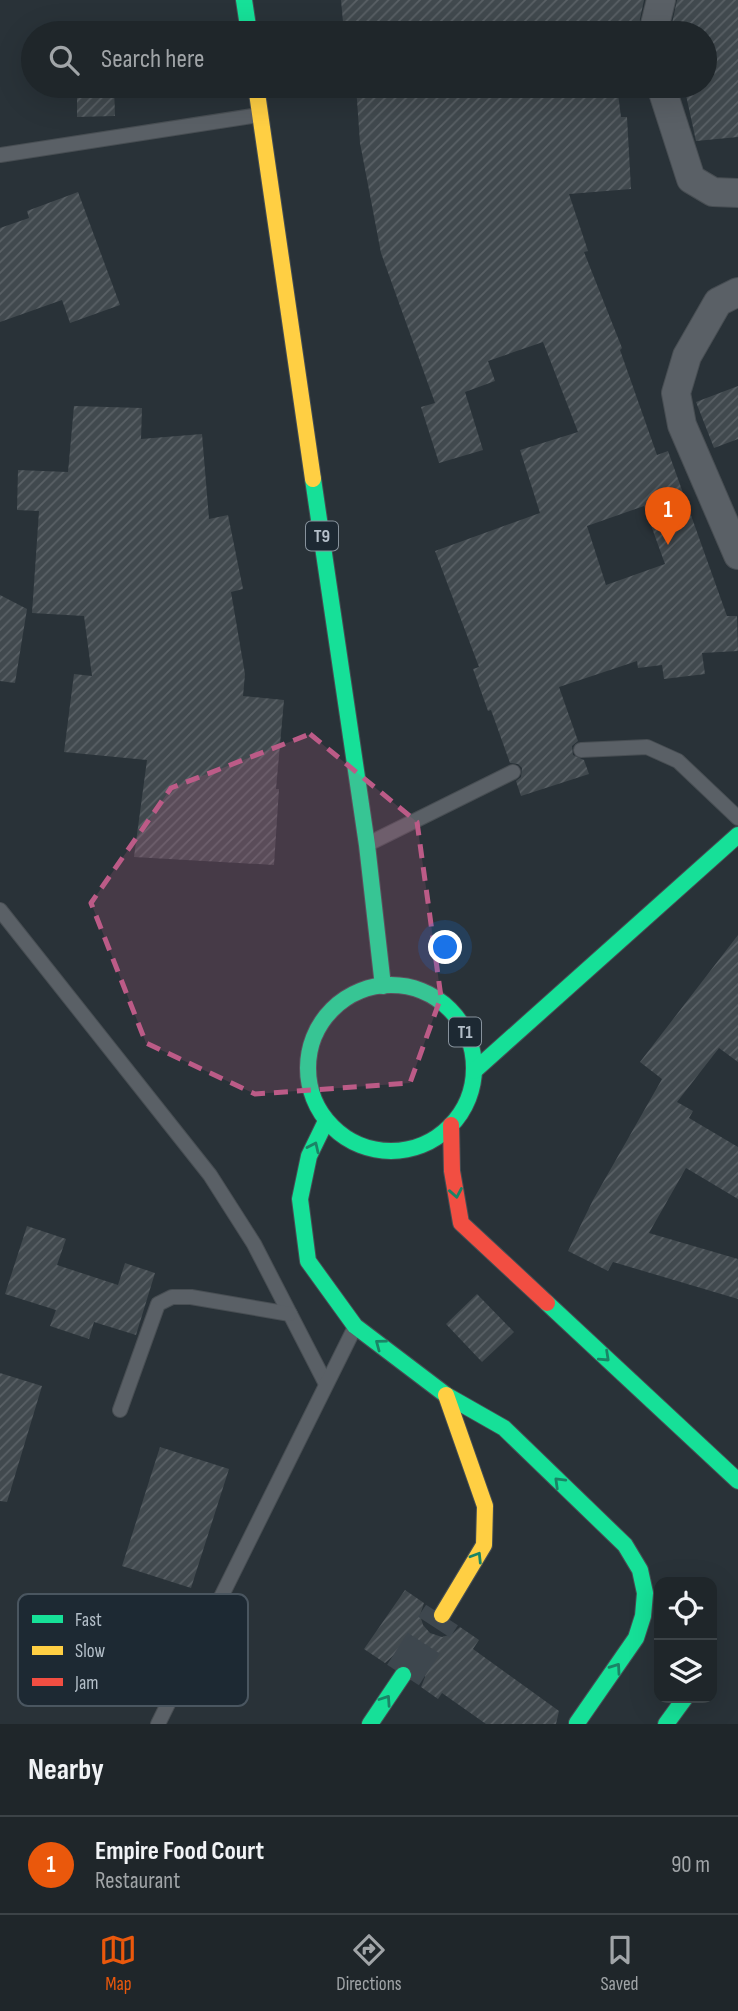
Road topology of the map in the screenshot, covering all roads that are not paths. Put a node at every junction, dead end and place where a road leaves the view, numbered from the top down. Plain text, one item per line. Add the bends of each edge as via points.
1 (244, 0) edge
2 (661, 0) edge
3 (247, 21) edge
4 (656, 21) edge
5 (258, 98) edge
6 (665, 98) edge
7 (260, 114) junction
8 (0, 155) edge
9 (738, 193) edge
10 (738, 292) edge
11 (738, 555) edge
12 (581, 750) dead end
13 (513, 772) dead end
14 (738, 818) edge
15 (738, 835) edge
16 (367, 845) junction
17 (0, 910) edge
18 (383, 986) junction
19 (474, 1071) junction
20 (326, 1121) junction
21 (451, 1125) junction
22 (290, 1314) junction
23 (355, 1325) junction
24 (326, 1384) junction
25 (446, 1395) junction
26 (120, 1410) dead end
27 (738, 1481) edge
28 (639, 1563) junction
29 (656, 1577) edge
30 (222, 1594) edge
31 (442, 1615) tunnel mouth
32 (403, 1675) tunnel mouth
33 (681, 1703) edge
34 (167, 1706) edge
35 (577, 1723) edge
36 (158, 1724) edge
37 (370, 1724) edge
38 (666, 1724) edge

1 - 3 highway
2 - 4 street
5 - 7 highway, T9
6 - 9 street via 691,178 713,192
7 - 8 lane
7 - 16 highway, T9
10 - 11 street via 718,302 687,356 676,393 681,425
12 - 14 lane via 646,747 678,761
13 - 16 lane
15 - 19 highway, T1
16 - 18 highway, T9
17 - 22 lane via 210,1175 254,1244
18 - 19 highway, T1 via 422,992 455,1015 472,1051
18 - 20 highway, T1 via 345,999 330,1012 310,1046 309,1086
19 - 21 highway, T1 via 471,1091
20 - 21 highway, T1 via 359,1145 388,1151 418,1146
23 -> 20 highway via 308,1261 300,1199 309,1156
21 -> 27 highway via 452,1171 461,1223
22 - 24 lane
22 - 26 lane via 191,1297 165,1300 158,1304
23 - 24 lane
25 -> 23 highway
24 - 30 lane
28 -> 25 highway via 504,1428
31 -> 25 highway via 485,1545 485,1506
28 - 29 highway
35 -> 28 highway via 642,1631 646,1604
37 -> 32 highway
33 - 38 highway
34 - 36 lane

